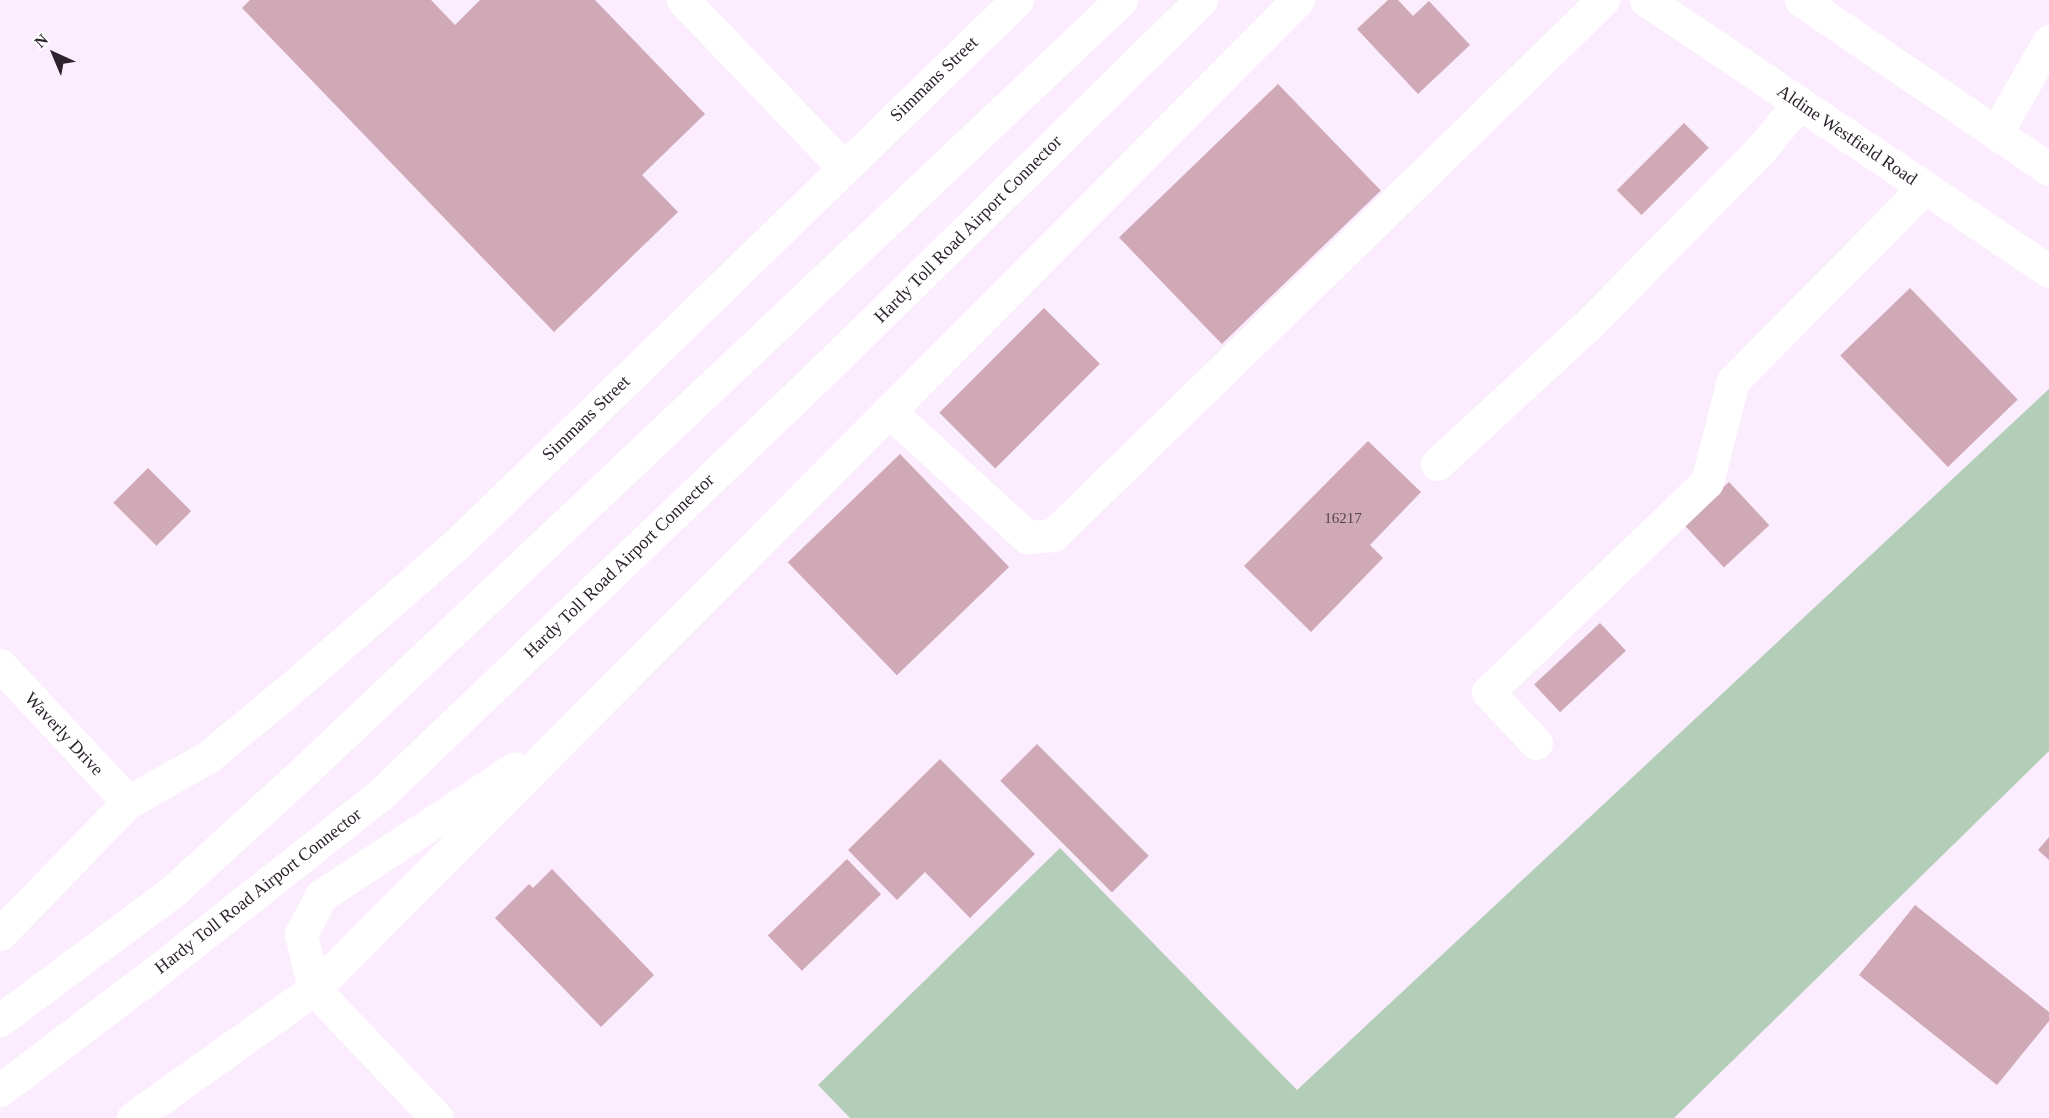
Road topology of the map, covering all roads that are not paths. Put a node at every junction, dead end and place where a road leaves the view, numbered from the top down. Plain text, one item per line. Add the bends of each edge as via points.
1 (683, 0) edge
2 (1017, 0) edge
3 (1121, 0) edge
4 (1201, 0) edge
5 (1298, 0) edge
6 (1646, 0) edge
7 (1801, 0) edge
8 (1591, 3) edge
9 (2049, 41) edge
10 (1799, 103) junction
11 (1996, 133) junction
12 (843, 167) junction
13 (2049, 169) edge
14 (1925, 187) junction
15 (2049, 271) edge
16 (899, 421) junction
17 (1437, 464) dead end
18 (0, 665) edge
19 (572, 730) junction
20 (1536, 743) dead end
21 (128, 802) junction
22 (0, 934) edge
23 (314, 989) junction
24 (0, 1020) edge
25 (0, 1090) edge
26 (134, 1118) edge
27 (437, 1118) edge

1 - 12 main road
2 - 12 main road, Simmans Street
3 - 24 main road via 172,892
4 - 25 main road, Hardy Toll Road Airport Connector via 825,369 381,794
5 - 16 main road
6 - 10 main road, Aldine Westfield Road
7 - 11 main road
8 - 16 main road via 1053,535 1027,537
9 - 11 main road
10 - 14 main road, Aldine Westfield Road
10 - 17 main road via 1761,150 1591,322
11 - 13 main road
12 - 21 main road, Simmans Street via 457,544 208,757
14 - 15 main road, Aldine Westfield Road
14 - 20 main road via 1733,381 1707,482 1488,692
16 - 19 main road
18 - 21 main road, Waverly Drive
19 - 23 main road
19 - 23 main road via 321,896 301,934
21 - 22 main road, Simmans Street
23 - 26 main road
23 - 27 main road

